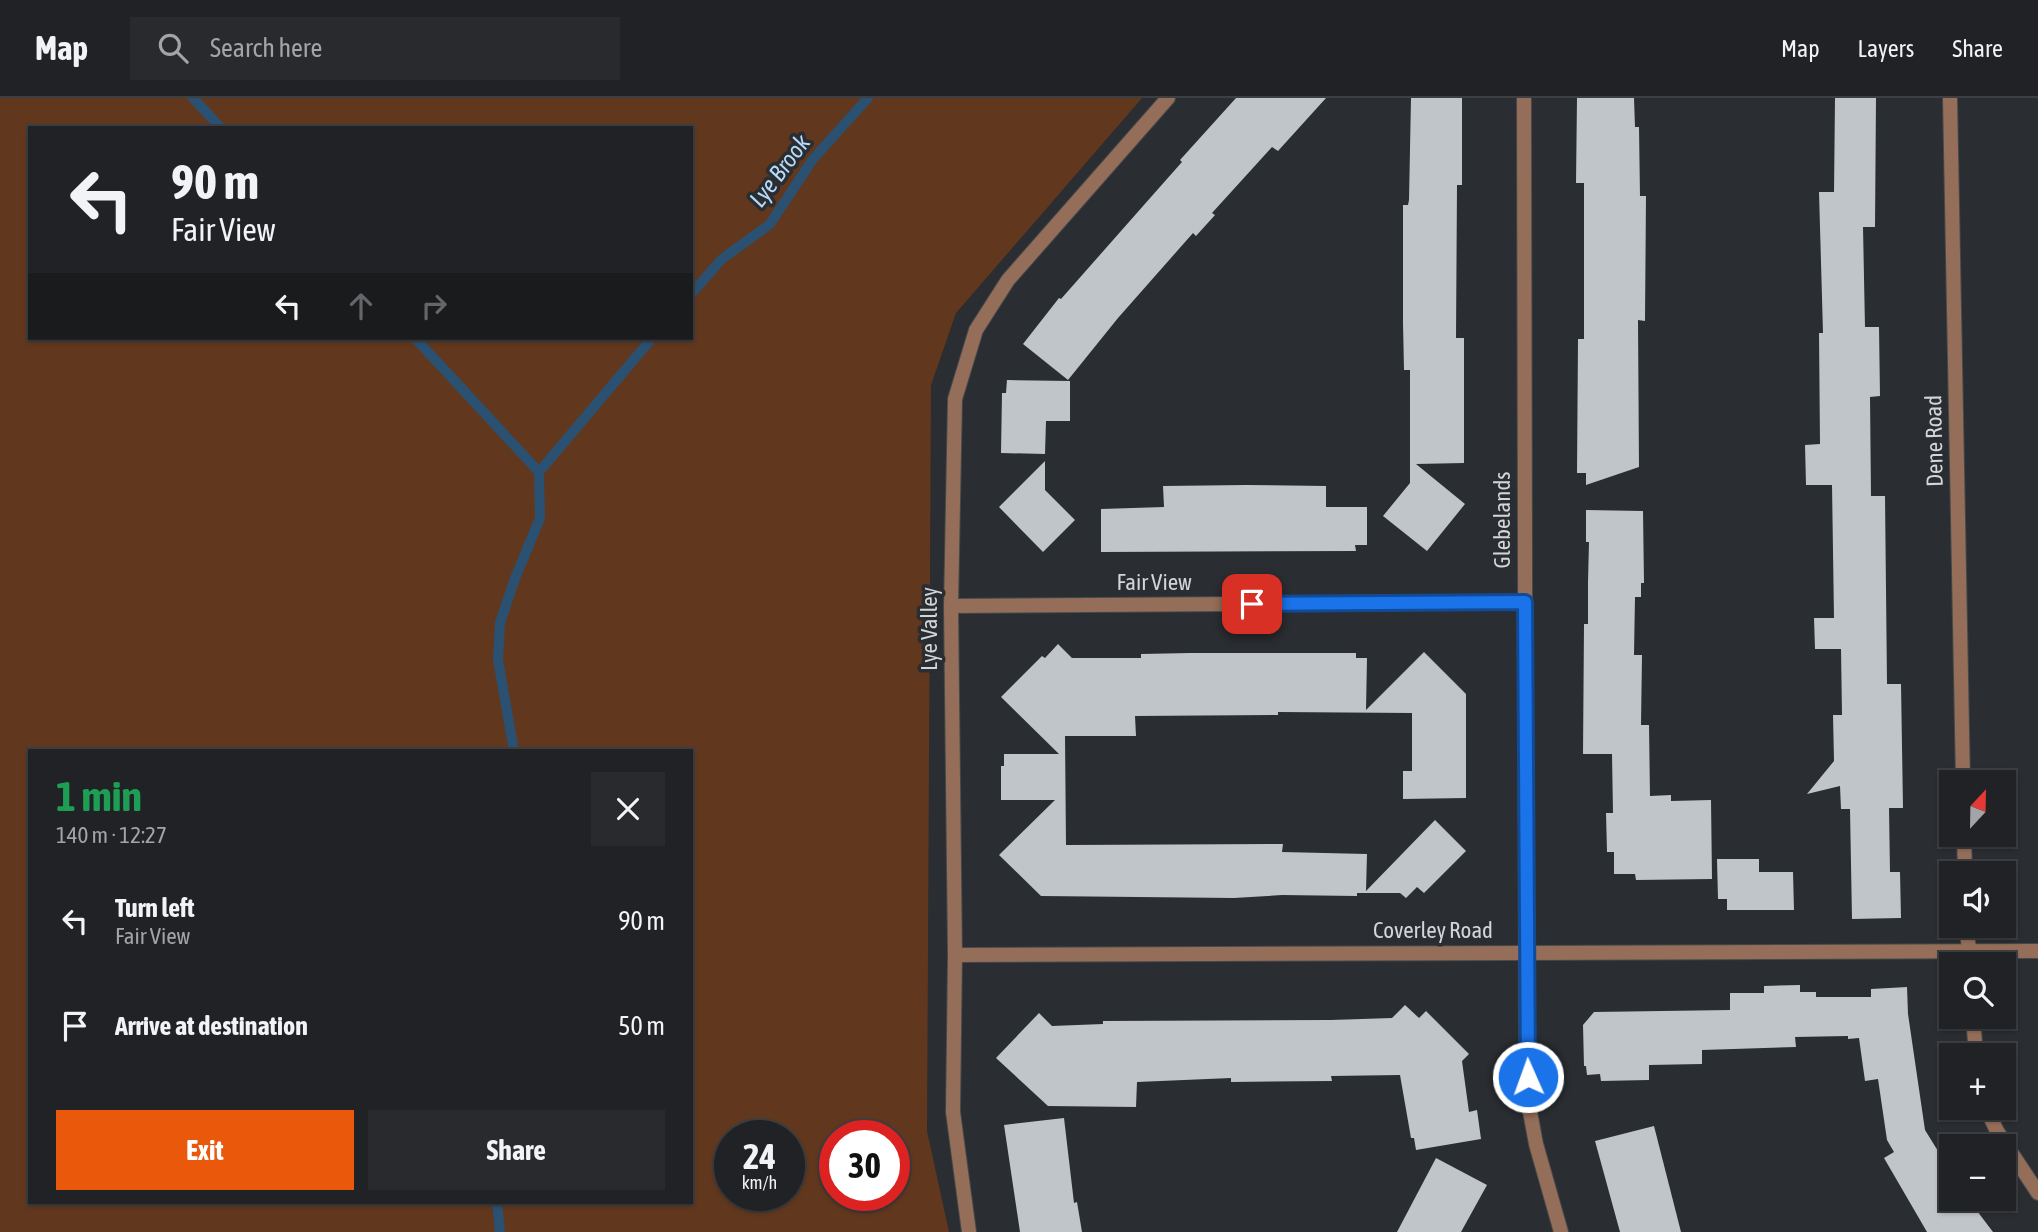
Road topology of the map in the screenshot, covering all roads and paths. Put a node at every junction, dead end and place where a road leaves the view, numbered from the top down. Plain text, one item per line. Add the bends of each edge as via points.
1 (1168, 98) edge
2 (1524, 98) edge
3 (1950, 98) edge
4 (1525, 602) junction
5 (951, 606) junction
6 (1963, 770) edge
7 (2038, 951) edge
8 (1528, 952) junction
9 (2016, 953) edge
10 (955, 955) junction
11 (1939, 958) edge
12 (1992, 1120) edge
13 (2038, 1193) edge
14 (969, 1232) edge
15 (1561, 1232) edge

1 - 5 street, Lye Valley via 1008,280 976,330 955,399
2 - 4 street, Glebelands
3 - 6 street, Dene Road
4 - 5 street, Fair View
4 - 8 street, Glebelands
5 - 10 street, Lye Valley
7 - 9 street, Coverley Road
8 - 10 street, Coverley Road
8 - 11 street, Coverley Road
8 - 15 street, Glebelands via 1528,1101
10 - 14 street, Lye Valley via 953,1112
12 - 13 street

